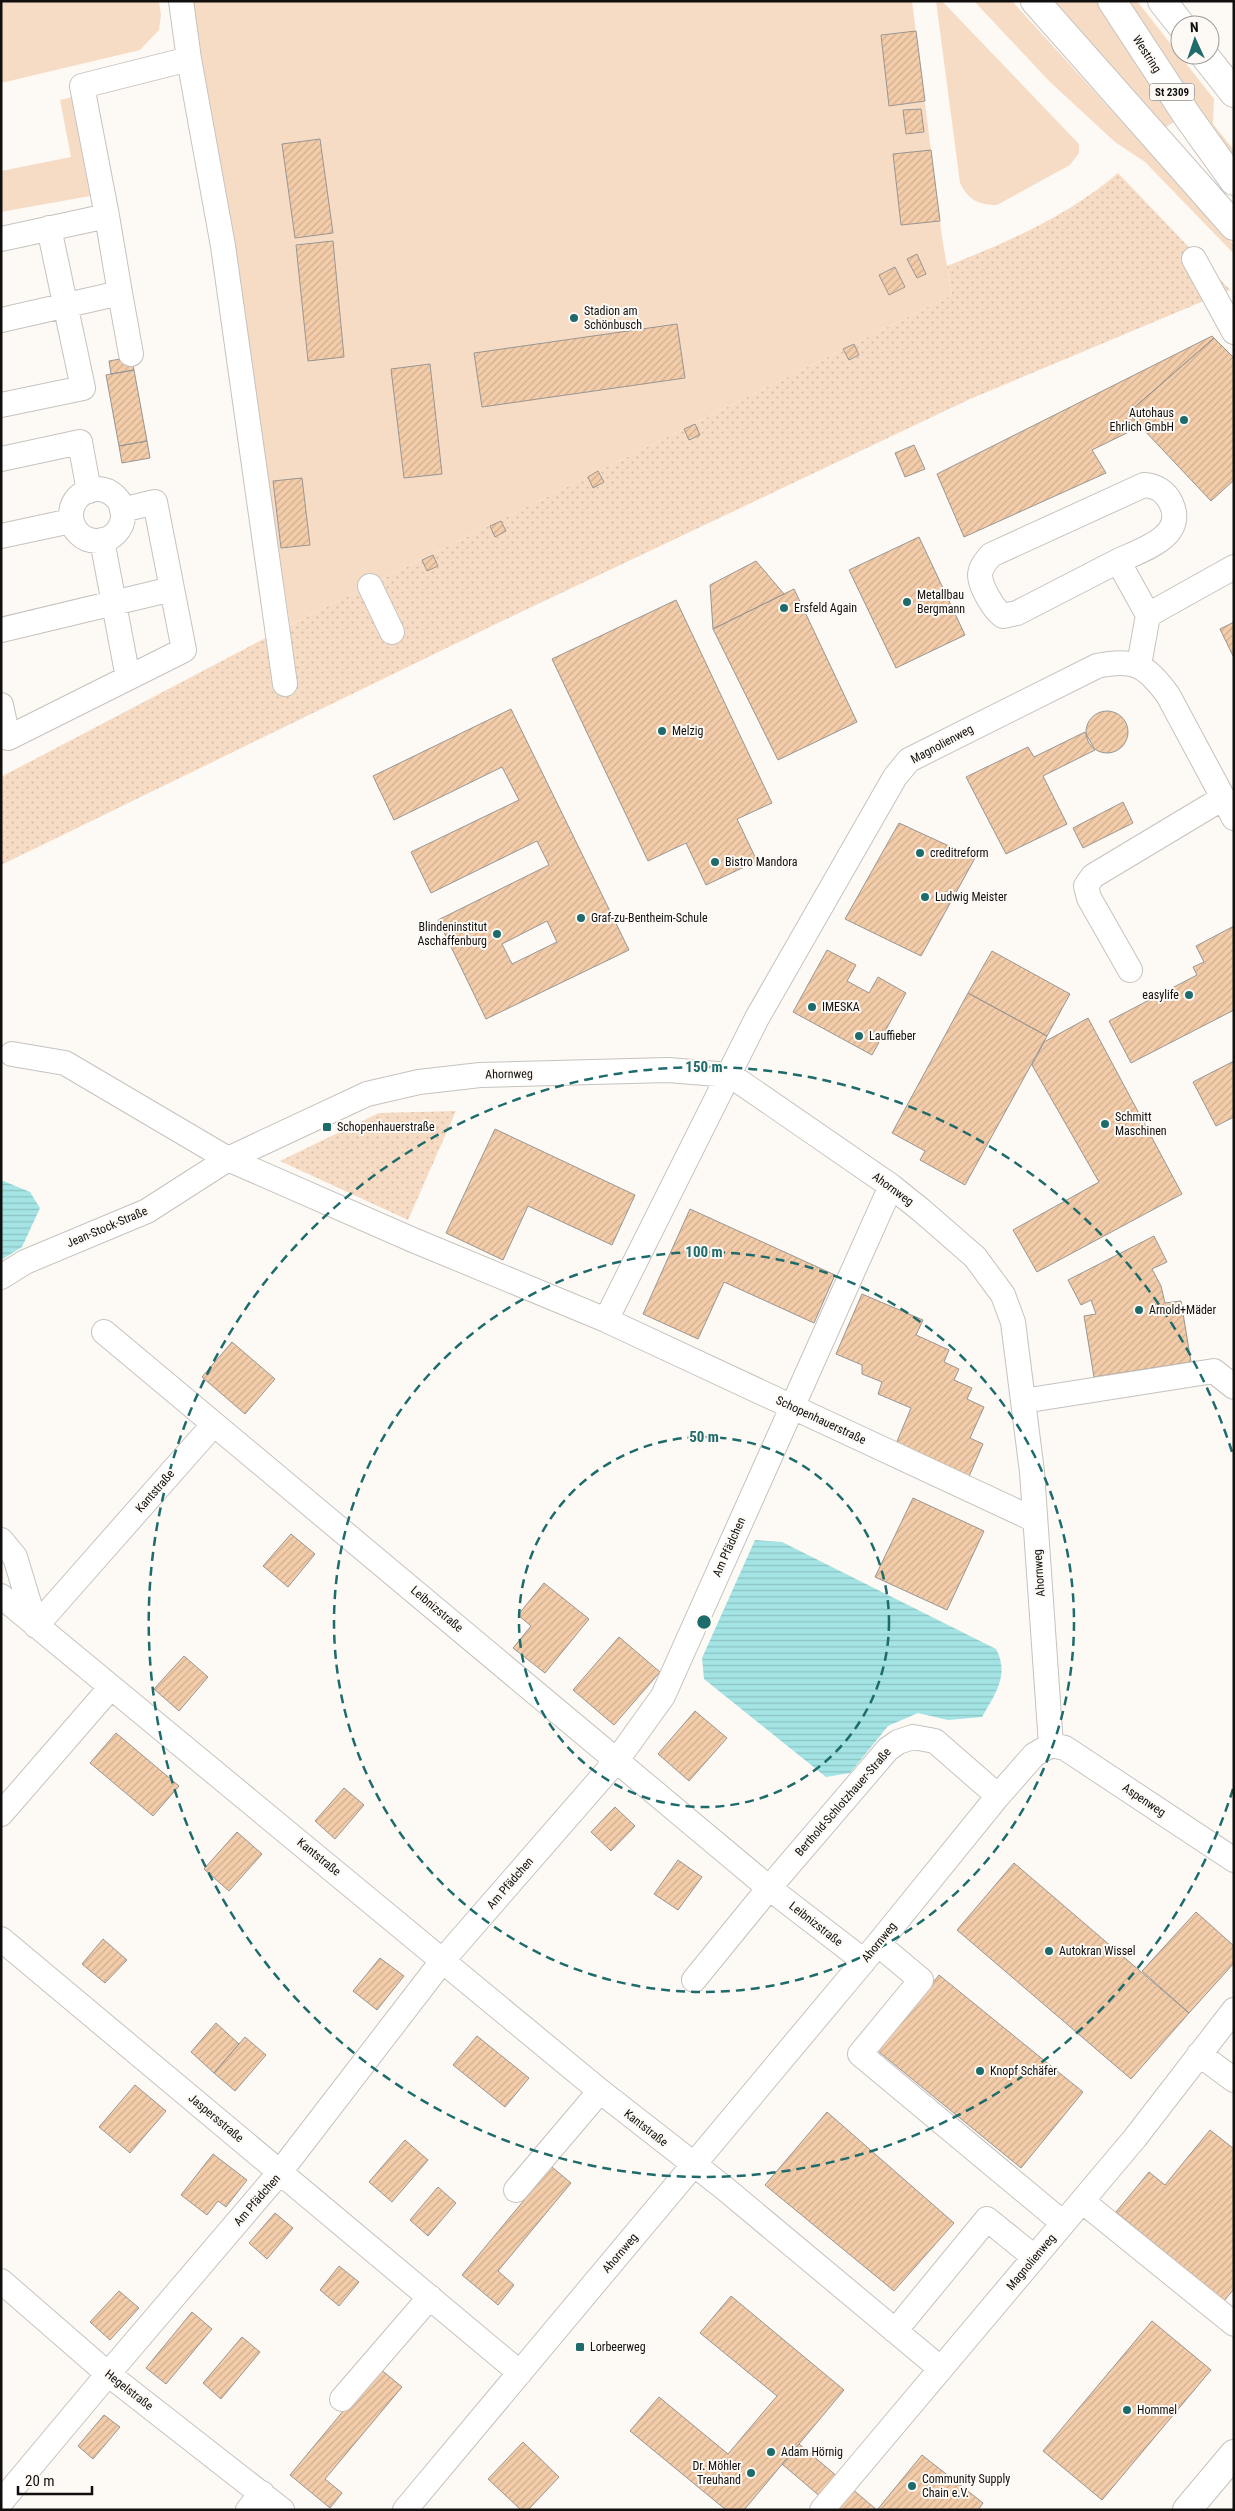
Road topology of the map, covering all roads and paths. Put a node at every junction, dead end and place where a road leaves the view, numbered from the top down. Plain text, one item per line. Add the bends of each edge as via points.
1 (180, 1) edge
2 (1035, 1) edge
3 (1112, 1) edge
4 (1162, 1) edge
5 (1173, 15) edge
6 (189, 59) junction
7 (1212, 65) edge
8 (1234, 93) edge
9 (1234, 181) edge
10 (107, 216) junction
11 (1234, 226) edge
12 (49, 228) junction
13 (1, 239) edge
14 (1194, 259) dead end
15 (120, 293) junction
16 (65, 306) junction
17 (1, 320) edge
18 (1234, 332) edge
19 (131, 354) dead end
20 (1, 405) edge
21 (1, 459) edge
22 (89, 491) junction
23 (122, 510) junction
24 (71, 521) junction
25 (1, 536) edge
26 (102, 540) junction
27 (1118, 561) junction
28 (1234, 568) edge
29 (370, 586) dead end
30 (172, 589) junction
31 (114, 603) junction
32 (1148, 615) junction
33 (1, 630) edge
34 (392, 632) dead end
35 (1139, 665) junction
36 (128, 678) junction
37 (285, 684) dead end
38 (1, 705) edge
39 (1228, 808) edge
40 (1130, 970) dead end
41 (12, 1054) dead end
42 (730, 1076) junction
43 (218, 1165) junction
44 (891, 1186) junction
45 (1, 1277) edge
46 (606, 1320) junction
47 (104, 1332) dead end
48 (1234, 1387) edge
49 (1023, 1401) junction
50 (791, 1406) junction
51 (214, 1424) junction
52 (1035, 1520) junction
53 (1, 1540) edge
54 (3, 1600) edge
55 (36, 1626) junction
56 (111, 1687) junction
57 (1051, 1745) junction
58 (617, 1760) junction
59 (998, 1796) junction
60 (1, 1814) edge
61 (1234, 1860) edge
62 (769, 1888) junction
63 (1, 1939) edge
64 (871, 1952) junction
65 (444, 1960) junction
66 (694, 1980) dead end
67 (1234, 2010) edge
68 (1199, 2054) junction
69 (1234, 2080) edge
70 (600, 2091) junction
71 (693, 2164) junction
72 (280, 2172) junction
73 (516, 2190) dead end
74 (1082, 2200) junction
75 (1063, 2223) junction
76 (1034, 2258) junction
77 (1, 2281) edge
78 (430, 2297) junction
79 (1234, 2324) edge
80 (895, 2331) junction
81 (941, 2369) junction
82 (520, 2373) junction
83 (108, 2374) junction
84 (342, 2399) dead end
85 (1234, 2454) edge
86 (255, 2501) edge
87 (1, 2502) edge
88 (282, 2510) edge
89 (405, 2510) edge
90 (822, 2510) edge
91 (1187, 2510) edge

1 - 6 street
2 - 11 main road
3 - 9 main road, Westring / St 2309
4 - 5 main road
6 - 10 street via 82,86
6 - 37 street via 223,246
7 - 8 main road
10 - 12 street
10 - 15 street
12 - 13 street
12 - 16 street
14 - 18 street
15 - 16 street
15 - 19 street
16 - 17 street
16 - 20 street via 83,388
21 - 22 street via 80,442
22 - 23 street via 98,489 110,493
22 - 24 street via 75,500
23 - 26 street via 120,527
23 - 30 street via 155,502
24 - 25 street
24 - 26 street via 80,535 92,541
26 - 31 street
27 - 27 street via 1167,535 1174,525 1175,511 1168,496 1156,486 1144,485 991,555 983,564 980,576 994,611 1003,616 1017,613
27 - 32 street
28 - 32 street
29 - 34 street
30 - 31 street
30 - 36 street via 184,650
31 - 33 street
31 - 36 street
32 - 35 street
35 - 39 street via 1168,695
35 - 42 street, Magnolienweg via 1119,661 1097,666 909,760 895,777 757,1018
36 - 38 street via 8,738
39 - 40 street via 1093,876 1086,886 1089,898
41 - 43 street, Schopenhauerstraße via 65,1063
42 - 43 street, Ahornweg via 648,1071 480,1075 419,1082 367,1094
42 - 44 street, Ahornweg
42 - 46 street
43 - 45 street, Jean-Stock-Straße via 147,1211 24,1262
43 - 46 street, Schopenhauerstraße via 413,1240
44 - 49 street, Ahornweg via 975,1257 1003,1295 1013,1322
44 - 50 street, Am Pfädchen
46 - 50 street, Schopenhauerstraße
47 - 51 street, Leibnizstraße
48 - 49 street via 1214,1371
49 - 52 street, Ahornweg
50 - 52 street, Schopenhauerstraße
50 - 58 street, Am Pfädchen via 663,1696
51 - 55 street, Kantstraße
51 - 58 street, Leibnizstraße
52 - 57 street, Ahornweg
53 - 55 street via 15,1557
54 - 55 street, Kantstraße
55 - 56 street, Kantstraße
56 - 60 street
56 - 65 street, Kantstraße
57 - 59 street, Ahornweg via 1034,1755
57 - 61 street, Aspenweg via 1065,1748
58 - 62 street, Leibnizstraße
58 - 65 street, Am Pfädchen
59 - 62 street, Berthold-Schlotzhauer-Straße via 935,1741 913,1737 898,1742 888,1749
59 - 64 street, Ahornweg
62 - 64 street, Leibnizstraße
62 - 66 street
63 - 72 street, Jaspersstraße
64 - 71 street, Ahornweg
64 - 75 street, Leibnizstraße via 920,1980 860,2054
65 - 70 street, Kantstraße
65 - 72 street, Am Pfädchen
67 - 68 street, Magnolienweg
68 - 69 street
68 - 74 street, Magnolienweg via 1135,2138
70 - 71 street, Kantstraße
70 - 73 street
71 - 80 street, Kantstraße
71 - 82 street, Ahornweg
72 - 78 street, Jaspersstraße
72 - 83 street, Am Pfädchen
74 - 75 street, Magnolienweg
74 - 79 street
75 - 76 street, Magnolienweg
76 - 80 street via 987,2219
76 - 81 street, Magnolienweg
77 - 83 street, Hegelstraße
78 - 82 street, Jaspersstraße
78 - 84 street
80 - 81 street, Kantstraße
81 - 90 street, Magnolienweg
82 - 89 street, Ahornweg
83 - 86 street, Hegelstraße
83 - 87 street, Am Pfädchen
85 - 91 main road
86 - 88 street, Hegelstraße

